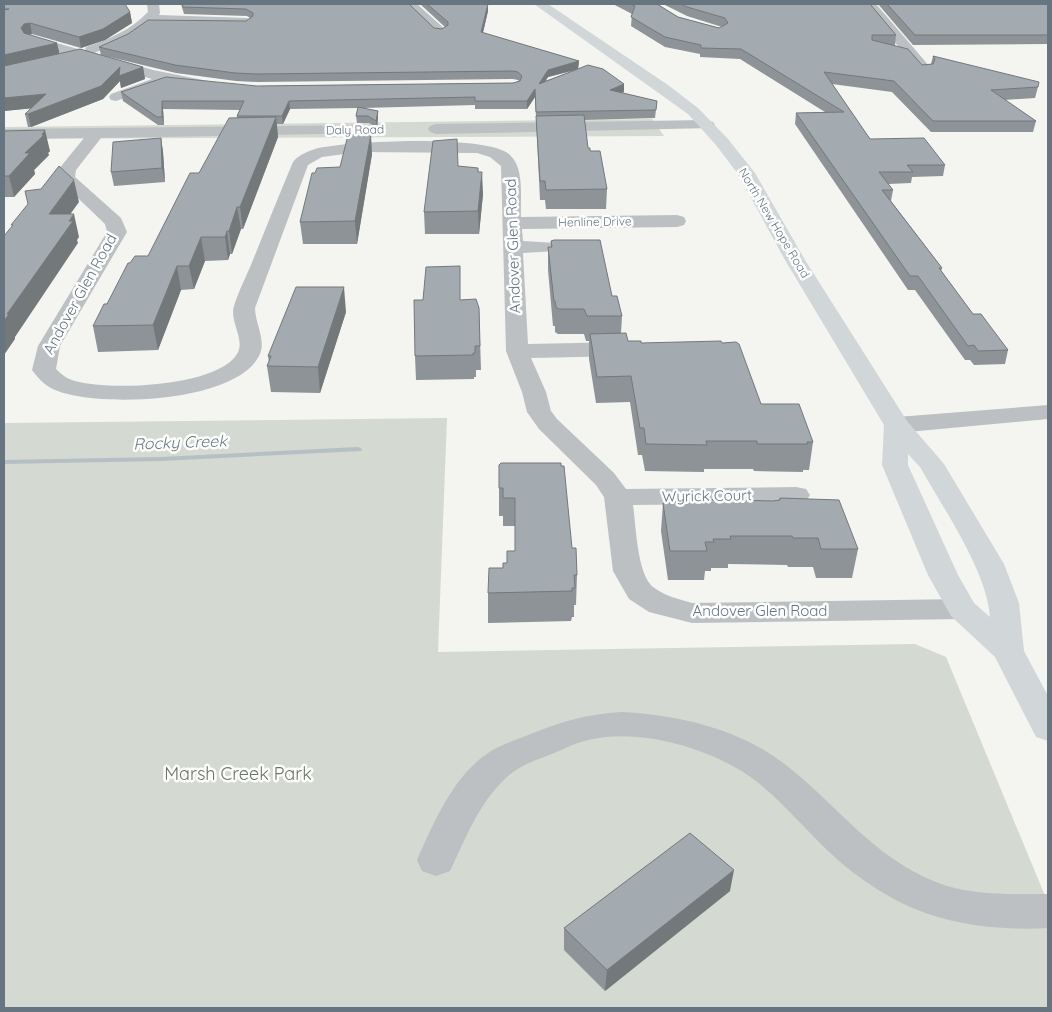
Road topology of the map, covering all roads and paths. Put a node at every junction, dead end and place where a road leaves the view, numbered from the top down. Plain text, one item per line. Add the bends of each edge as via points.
1 (153, 4) edge
2 (410, 4) edge
3 (540, 4) edge
4 (870, 4) edge
5 (149, 19) junction
6 (247, 22) edge
7 (441, 31) edge
8 (32, 40) edge
9 (81, 54) junction
10 (54, 62) edge
11 (925, 70) edge
12 (167, 78) junction
13 (213, 85) edge
14 (116, 97) dead end
15 (707, 125) junction
16 (418, 129) dead end
17 (379, 130) dead end
18 (301, 131) junction
19 (96, 133) junction
20 (4, 134) edge
21 (318, 153) junction
22 (677, 221) dead end
23 (513, 223) junction
24 (514, 247) junction
25 (549, 247) edge
26 (651, 349) edge
27 (517, 351) junction
28 (1048, 412) edge
29 (897, 425) junction
30 (796, 495) dead end
31 (618, 497) junction
32 (962, 608) junction
33 (1008, 651) junction
34 (1048, 728) edge
35 (436, 860) dead end
36 (1048, 911) edge

1 - 5 street via 154,13
2 - 7 street
3 - 15 main road, North New Hope Road via 663,88
4 - 11 street
5 - 6 street
5 - 9 street via 134,31
8 - 9 street
9 - 10 street
9 - 12 street
12 - 13 street
12 - 14 street
15 - 16 street
15 - 29 main road, North New Hope Road via 746,173 795,260
17 - 18 street, Daly Road
18 - 19 street, Daly Road
18 - 21 street
19 - 20 street, Daly Road
19 - 21 street, Andover Glen Road via 67,170 66,178 114,222 117,232 49,346 44,370 54,382 92,391 154,392 200,384 237,367 248,356 252,339 245,322 244,308 301,162
21 - 23 street, Andover Glen Road via 360,147 449,147 477,148 496,154 510,166
22 - 23 street, Henline Drive
23 - 24 street, Andover Glen Road
24 - 25 street
24 - 27 street, Andover Glen Road
26 - 27 street
27 - 31 street, Andover Glen Road via 539,412 605,479
28 - 29 street
29 - 32 main road, North New Hope Road via 895,465 942,575
29 - 33 main road, North New Hope Road via 931,464 989,564 1004,603
30 - 31 street, Wyrick Court
31 - 32 street, Andover Glen Road via 628,571 640,592 660,605 692,613
32 - 33 main road, North New Hope Road
33 - 34 main road, North New Hope Road
35 - 36 street via 454,818 473,791 494,768 516,754 580,729 654,726 689,733 750,758 780,779 860,858 929,897 968,907

